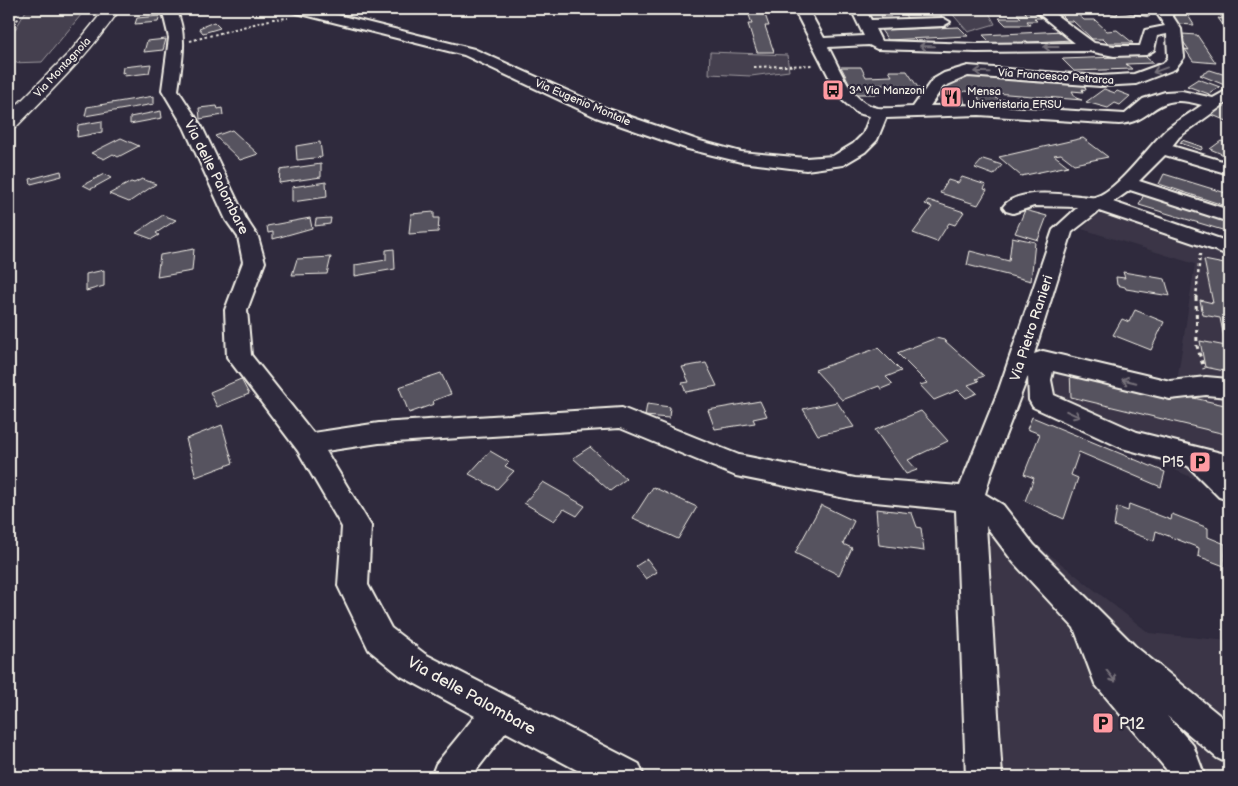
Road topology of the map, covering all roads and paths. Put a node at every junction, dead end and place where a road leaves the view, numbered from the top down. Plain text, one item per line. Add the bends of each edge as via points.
1 (20, 9) edge
2 (112, 9) edge
3 (170, 9) edge
4 (801, 9) edge
5 (858, 9) edge
6 (1040, 9) edge
7 (1161, 9) edge
8 (296, 14) edge
9 (944, 22) dead end
10 (864, 25) junction
11 (9, 27) edge
12 (1174, 30) junction
13 (874, 40) junction
14 (820, 43) junction
15 (177, 44) junction
16 (1090, 47) junction
17 (830, 65) junction
18 (754, 67) dead end
19 (1229, 94) edge
20 (1215, 104) junction
21 (919, 111) junction
22 (879, 113) junction
23 (9, 123) edge
24 (1161, 148) junction
25 (1229, 169) edge
26 (1126, 183) junction
27 (1104, 205) junction
28 (1013, 206) dead end
29 (1229, 216) edge
30 (1229, 249) edge
31 (1200, 254) dead end
32 (1208, 371) dead end
33 (1229, 388) edge
34 (1011, 389) junction
35 (1170, 390) junction
36 (1042, 400) junction
37 (1229, 404) edge
38 (307, 444) junction
39 (1197, 458) junction
40 (1229, 466) edge
41 (1229, 489) edge
42 (970, 499) junction
43 (1008, 531) junction
44 (1143, 692) junction
45 (500, 712) junction
46 (1229, 746) edge
47 (449, 777) edge
48 (626, 777) edge
49 (984, 777) edge
50 (1187, 777) edge

1 - 11 path via 18,19
2 - 23 main road, Via Montagnola via 62,69
3 - 15 street, Via delle Palombare via 174,16
4 - 14 street
5 - 10 street
6 - 16 street
7 - 12 street, Via Francesco Petrarca
8 - 15 path
8 - 22 street, Via Eugenio Montale via 469,52 602,113 694,145 741,156 806,164 838,161 871,136
9 - 10 street
10 - 13 street
12 - 16 street, Via Francesco Petrarca via 1150,33 1146,50
12 -> 21 street, Via Francesco Petrarca via 1176,57 1170,66 1136,79 1100,81 968,71 934,85
13 - 14 street
16 -> 13 street, Via Francesco Petrarca via 877,45
14 - 17 street
15 - 38 street, Via delle Palombare via 170,90 193,127 236,220 248,237 254,262 236,310 239,357
17 - 18 path
17 - 22 street via 854,104
19 - 20 street, Via Pietro Ranieri
20 - 21 street via 1191,97 1171,97 1149,103 1134,117 1119,120 979,110
20 - 24 street, Via Pietro Ranieri via 1173,133
21 - 22 street
24 - 25 street
24 - 26 street, Via Pietro Ranieri
26 - 27 street, Via Pietro Ranieri
26 - 29 street
27 - 28 street via 1050,199 1031,200
27 - 30 street
27 - 34 street, Via Pietro Ranieri via 1082,213 1064,230
31 - 32 path via 1196,339 1203,368
33 - 35 street via 1206,386
34 - 36 street
34 - 42 street, Via Pietro Ranieri via 978,470
35 -> 36 street via 1043,360 1039,380
35 - 37 street
36 -> 39 street via 1131,441
38 - 42 street via 378,433 622,418 736,465 856,489
38 - 45 street, Via delle Palombare via 357,526 353,586 380,639 414,665
39 - 40 street
39 - 41 street
42 - 43 street via 993,514
42 - 49 street, Via Pietro Ranieri
43 - 44 street via 1033,550 1132,651
43 -> 44 street via 1024,554 1084,616 1107,672
44 - 46 street
44 - 50 street via 1180,758
45 - 47 street
45 - 48 street, Via delle Palombare

